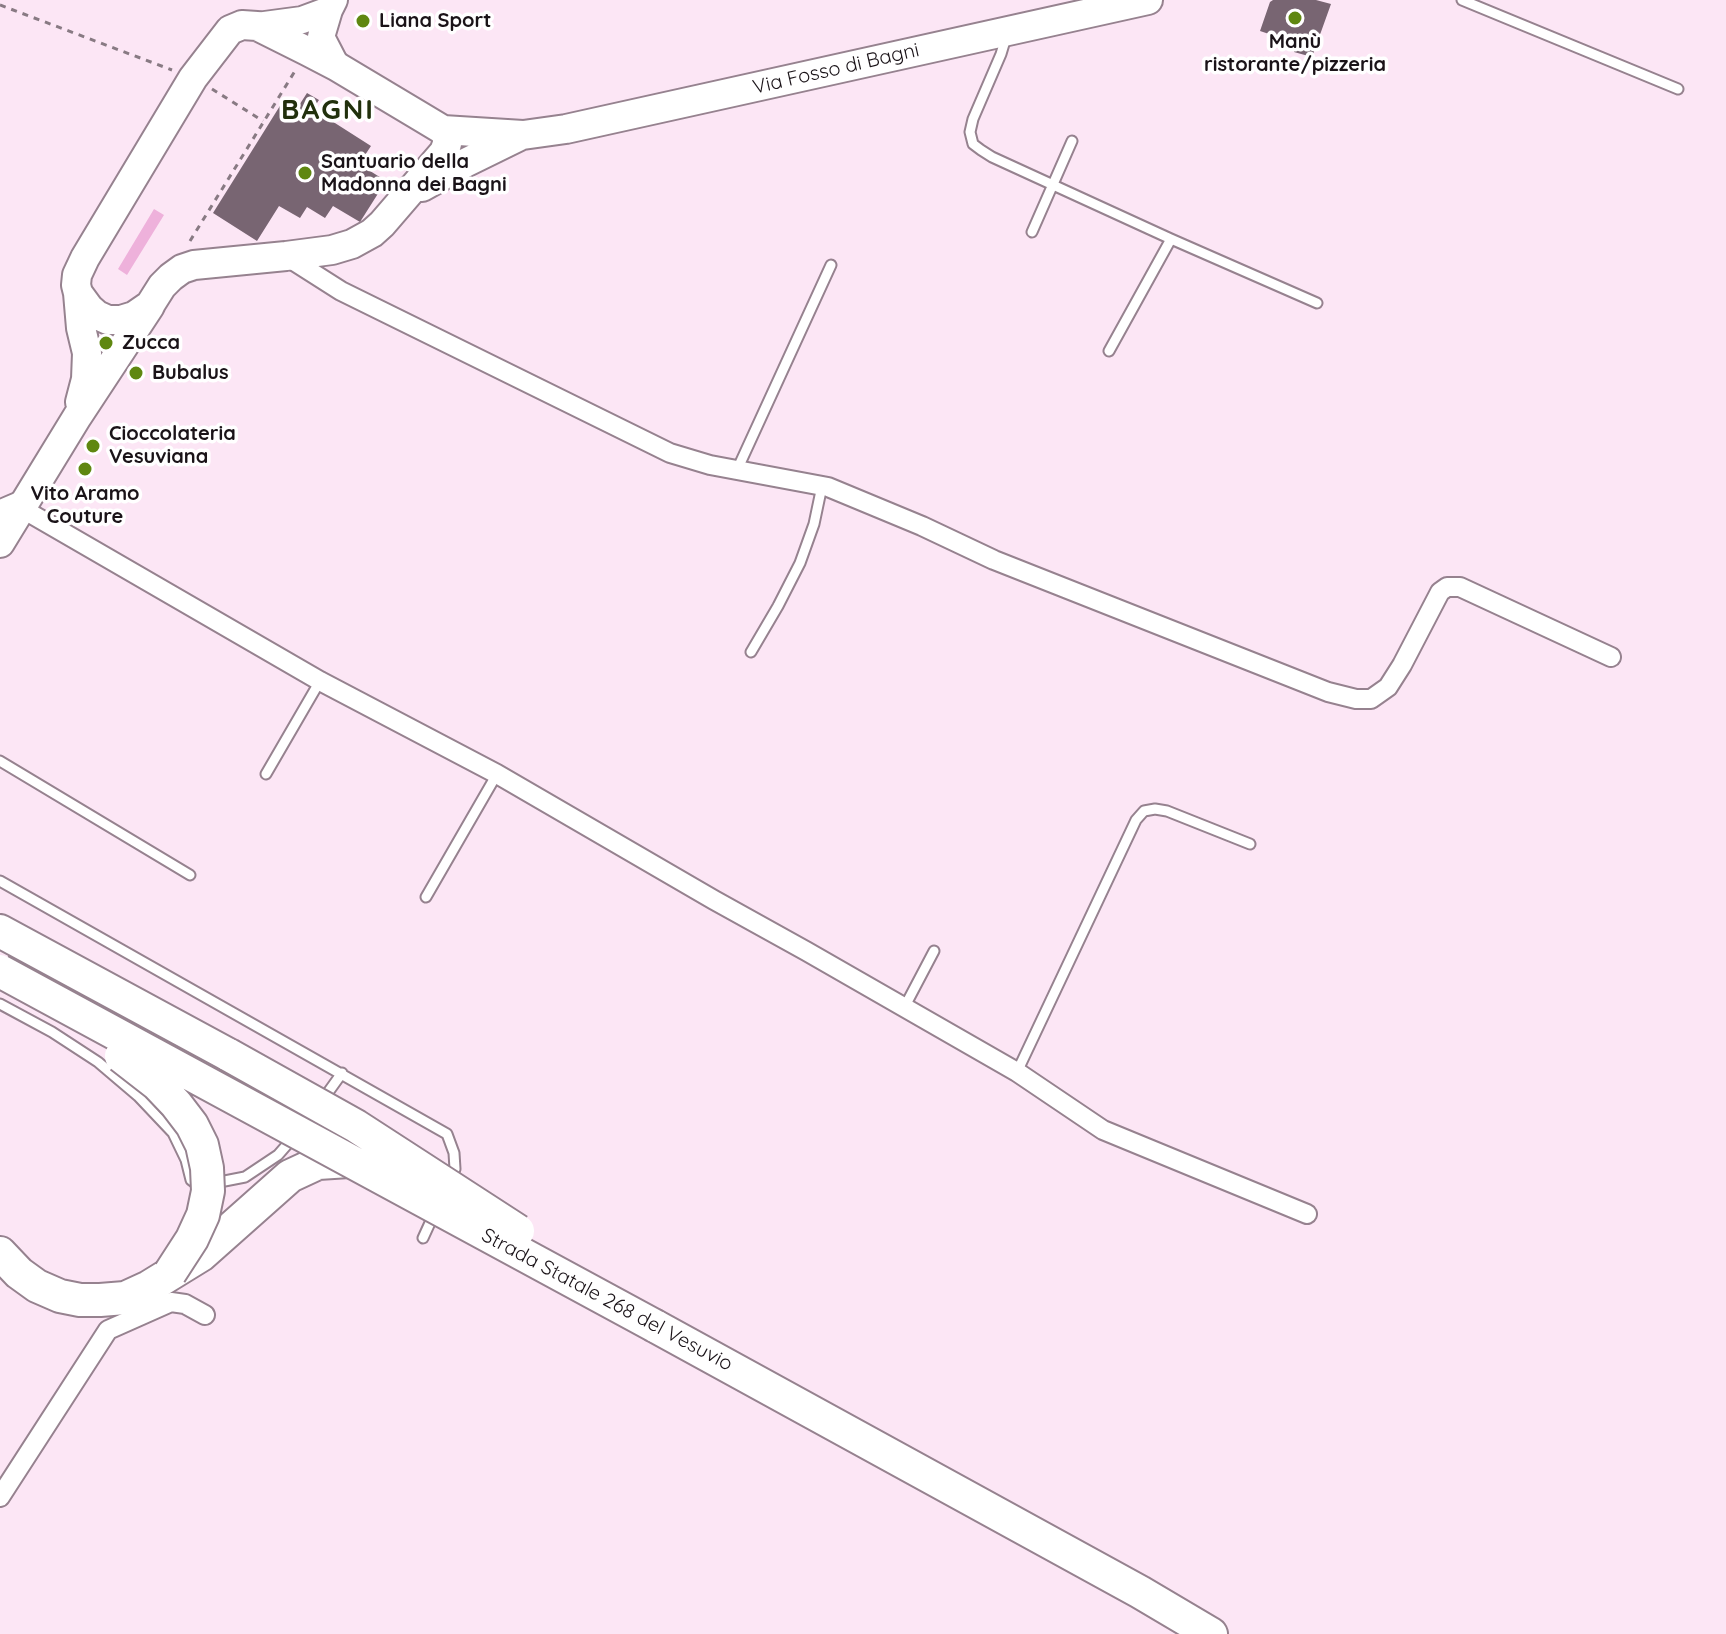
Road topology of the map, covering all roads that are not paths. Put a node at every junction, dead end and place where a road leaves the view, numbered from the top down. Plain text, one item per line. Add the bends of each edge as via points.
1 (1148, 0) edge
2 (1462, 0) edge
3 (331, 5) edge
4 (257, 26) junction
5 (1004, 31) junction
6 (336, 66) junction
7 (1678, 89) dead end
8 (443, 130) junction
9 (523, 135) junction
10 (1072, 141) dead end
11 (1053, 185) junction
12 (404, 197) junction
13 (1032, 232) dead end
14 (1171, 239) junction
15 (286, 256) junction
16 (831, 265) dead end
17 (78, 293) junction
18 (1317, 303) dead end
19 (150, 305) junction
20 (1109, 351) dead end
21 (77, 417) junction
22 (737, 470) junction
23 (822, 486) junction
24 (10, 512) edge
25 (0, 543) edge
26 (751, 652) dead end
27 (1611, 657) dead end
28 (320, 681) junction
29 (0, 761) edge
30 (266, 774) dead end
31 (497, 774) junction
32 (1250, 844) dead end
33 (190, 875) dead end
34 (0, 881) edge
35 (426, 897) dead end
36 (0, 931) edge
37 (934, 951) dead end
38 (0, 971) edge
39 (0, 979) edge
40 (0, 1004) edge
41 (904, 1009) junction
42 (1017, 1072) junction
43 (342, 1073) junction
44 (349, 1161) junction
45 (1307, 1214) dead end
46 (423, 1238) dead end
47 (0, 1253) edge
48 (170, 1273) junction
49 (205, 1315) dead end
50 (655, 1326) junction
51 (0, 1497) edge
52 (1211, 1634) edge

1 - 5 main road, Via Fosso di Bagni
2 - 7 lane
3 - 4 main road via 302,20
3 - 6 main road via 321,37
4 - 6 main road
4 - 17 main road via 230,30 85,258 77,275
5 - 9 main road, Via Fosso di Bagni
5 - 11 lane via 1001,54 973,119 973,144
6 - 8 main road
8 - 9 main road, Via Fosso di Bagni
8 - 12 main road via 444,152
9 - 12 main road, Via Fosso di Bagni
10 - 11 lane
11 - 13 lane
11 - 14 lane
12 - 15 main road via 372,233 352,244
14 - 18 lane
14 - 20 lane
15 - 19 main road via 182,269
15 - 22 street via 341,291 670,453
16 - 22 lane
17 - 19 main road via 108,320 134,316
17 - 21 main road via 87,353
19 - 21 main road
21 - 24 main road
22 - 23 street
23 - 26 lane via 800,563
23 - 27 street via 994,560 1356,699 1371,699 1388,687 1447,587 1460,587
24 - 25 main road
24 - 28 street
28 - 30 lane
28 - 31 street
29 - 33 lane
31 - 35 lane
31 - 41 street
32 - 42 lane via 1167,811 1144,811
34 - 43 lane
36 - 50 highway, bridge via 356,1126 598,1283
37 - 41 lane
38 - 44 highway, Strada Statale 268 del Vesuvio, bridge
39 - 48 highway, bridge via 137,1067 192,1125 202,1145 208,1191 192,1239
40 - 43 lane via 98,1062 138,1096 173,1133 191,1180 199,1186 245,1177 278,1155
41 - 42 street
42 - 45 street via 1103,1130
43 - 46 lane via 447,1134 455,1169
44 - 48 highway, bridge via 318,1163 290,1176 201,1255
44 - 50 highway, Strada Statale 268 del Vesuvio, bridge
47 - 48 highway via 37,1286 80,1300 125,1298
49 - 51 street via 171,1302 108,1330
50 - 52 highway, Strada Statale 268 del Vesuvio

